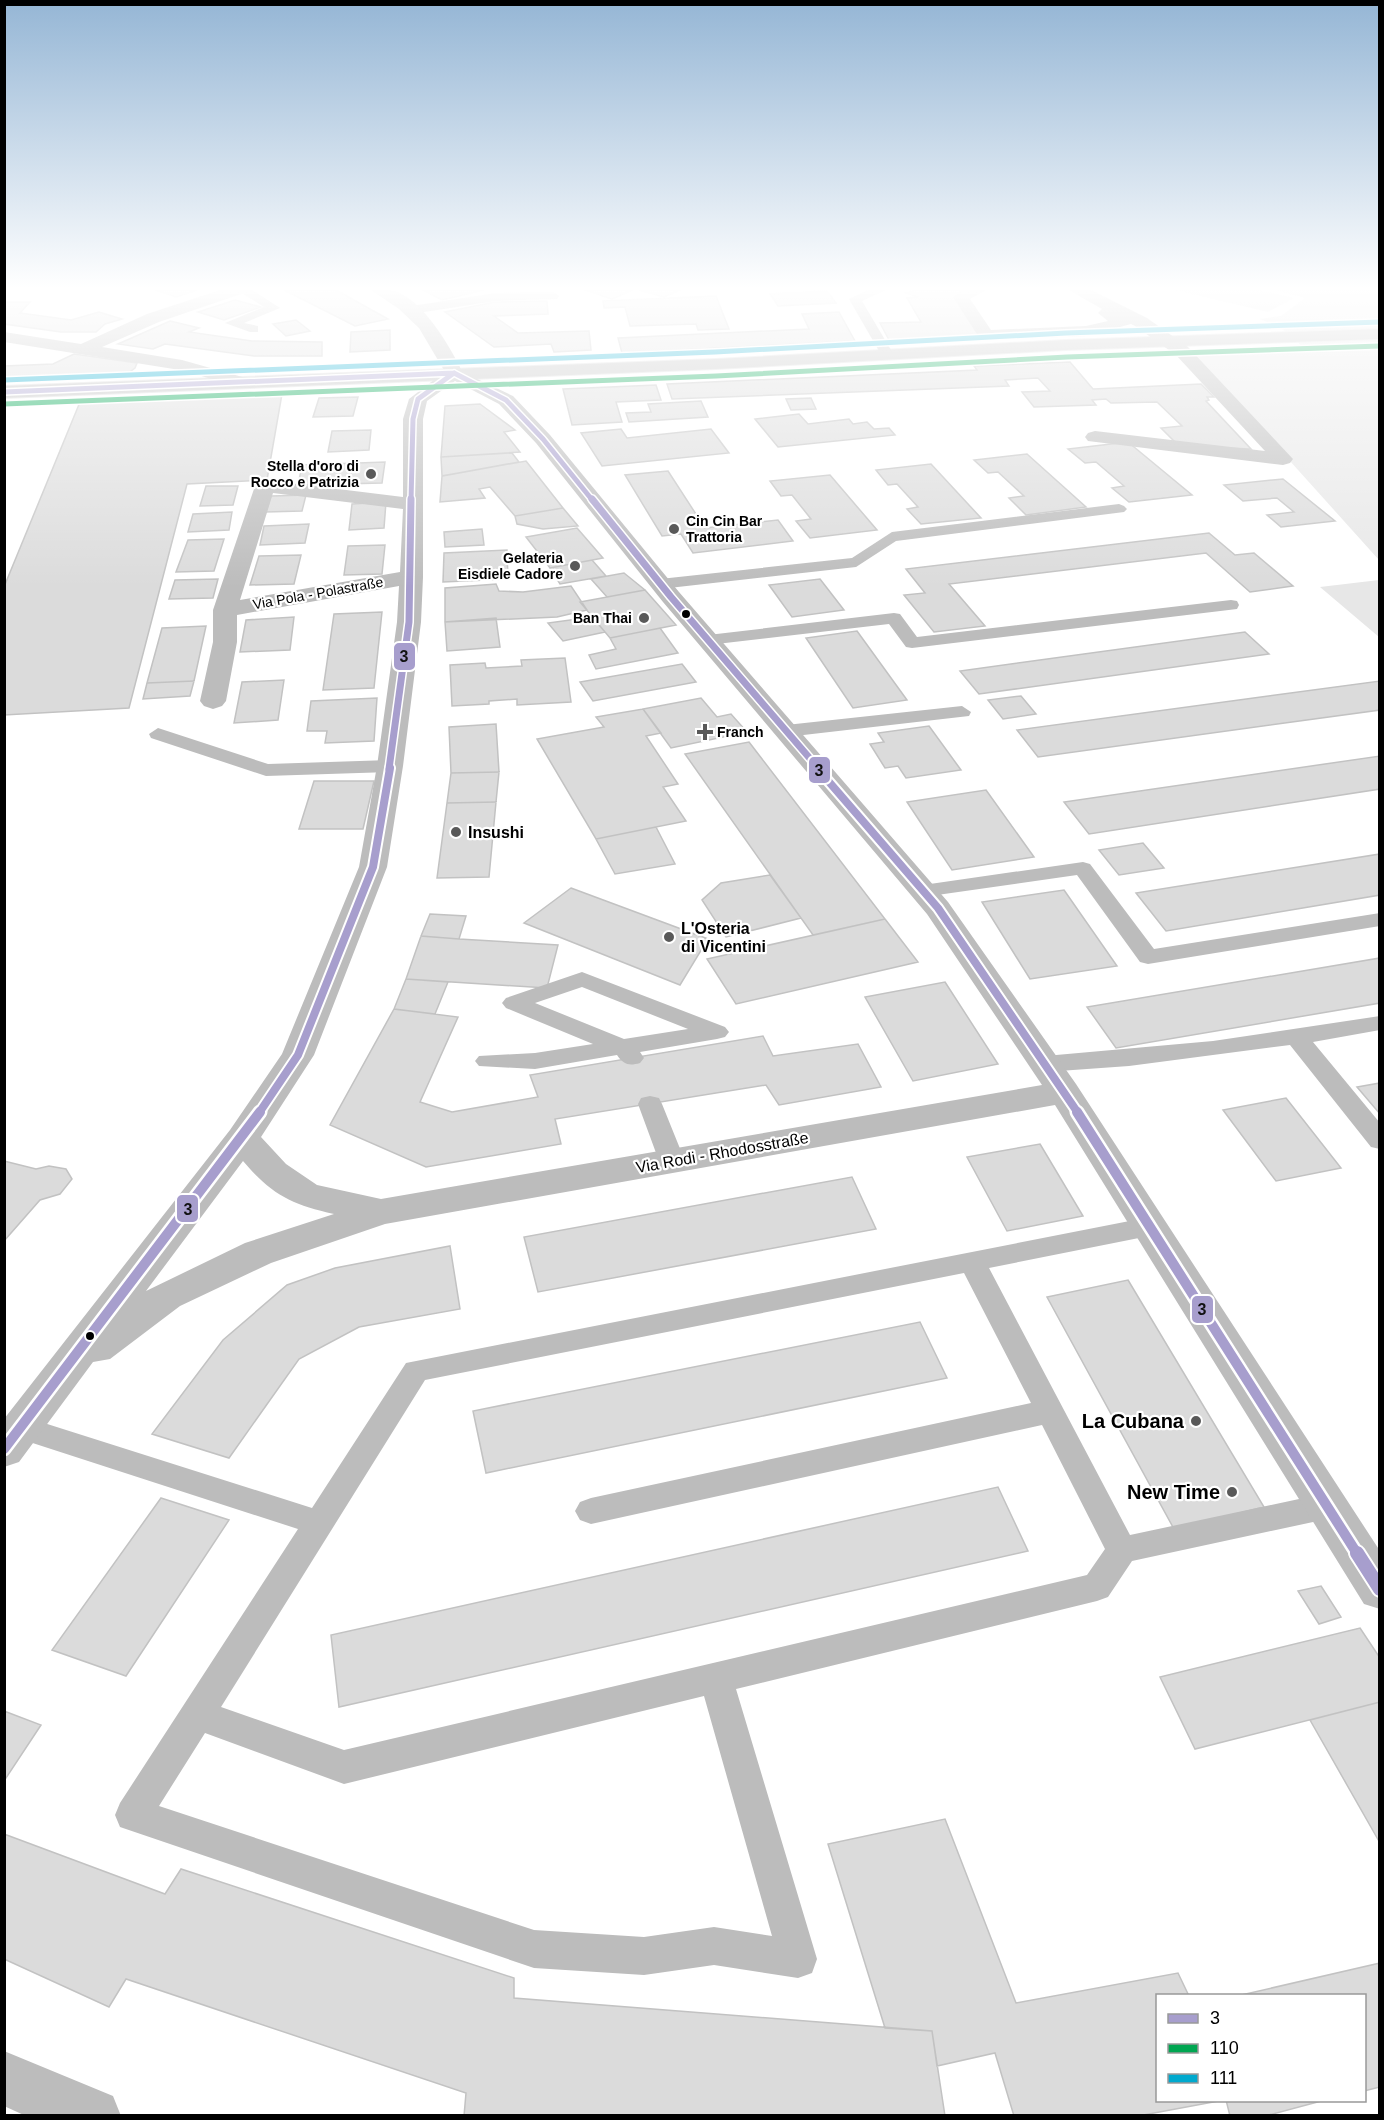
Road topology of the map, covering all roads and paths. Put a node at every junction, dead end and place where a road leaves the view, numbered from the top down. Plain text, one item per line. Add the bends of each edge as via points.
1 (83, 389) edge
2 (428, 389) edge
3 (490, 389) edge
4 (1215, 389) edge
5 (4, 392) edge
6 (1095, 437) dead end
7 (412, 504) junction
8 (1119, 509) dead end
9 (412, 577) junction
10 (660, 584) junction
11 (1231, 605) dead end
12 (225, 609) junction
13 (708, 640) junction
14 (213, 701) dead end
15 (962, 711) dead end
16 (786, 731) junction
17 (158, 734) dead end
18 (390, 766) junction
19 (923, 891) junction
20 (1380, 919) edge
21 (1380, 1023) edge
22 (1297, 1038) junction
23 (628, 1053) junction
24 (487, 1061) dead end
25 (1045, 1064) junction
26 (1064, 1092) junction
27 (650, 1104) dead end
28 (242, 1138) junction
29 (1380, 1141) edge
30 (672, 1161) junction
31 (381, 1212) junction
32 (1150, 1227) junction
33 (972, 1262) junction
34 (68, 1368) junction
35 (1050, 1411) junction
36 (13, 1439) edge
37 (1327, 1506) junction
38 (591, 1511) dead end
39 (319, 1523) junction
40 (1122, 1550) junction
41 (1380, 1590) edge
42 (716, 1679) junction
43 (197, 1713) junction
44 (4, 2078) edge
45 (93, 2115) edge

1 - 5 street
2 - 7 street via 418,399 413,419
3 - 10 street via 506,399 543,439
4 - 6 street via 1283,459
7 - 9 street
7 - 12 street, Via Pola - Polastraße via 265,486
8 - 10 lane via 892,537 856,562
9 - 12 street, Via Pola - Polastraße
9 - 18 street
10 - 13 street
11 - 13 lane via 912,643 894,618
12 - 14 street, Via Pola - Polastraße via 225,642
13 - 16 street
15 - 16 lane
16 - 19 street
17 - 18 lane via 266,770
18 - 28 street via 374,867 298,1055
19 - 20 lane via 1083,868 1148,957
19 - 25 street
21 - 22 lane
22 - 25 lane via 1122,1060
22 - 29 lane
23 - 23 lane via 613,1043 514,1003 582,979 717,1032
23 - 24 lane
25 - 26 street
26 - 30 street, Via Rodi - Rhodosstraße
26 - 32 street
27 - 30 lane
28 - 31 street, Via Rodi - Rhodosstraße via 273,1173 306,1195
28 - 34 street
30 - 31 street, Via Rodi - Rhodosstraße
31 - 34 street, Via Rodi - Rhodosstraße via 258,1253 167,1296
32 - 33 lane
32 - 37 street
33 - 35 lane
33 - 39 lane via 416,1371
34 - 36 street
35 - 38 lane
35 - 40 lane
36 - 39 lane
37 - 40 lane
37 - 41 street
39 - 43 lane
40 - 42 lane via 1097,1587
42 - 43 lane via 344,1767
42 - 43 lane via 798,1959 714,1946 644,1956 534,1948 133,1815
44 - 45 street

